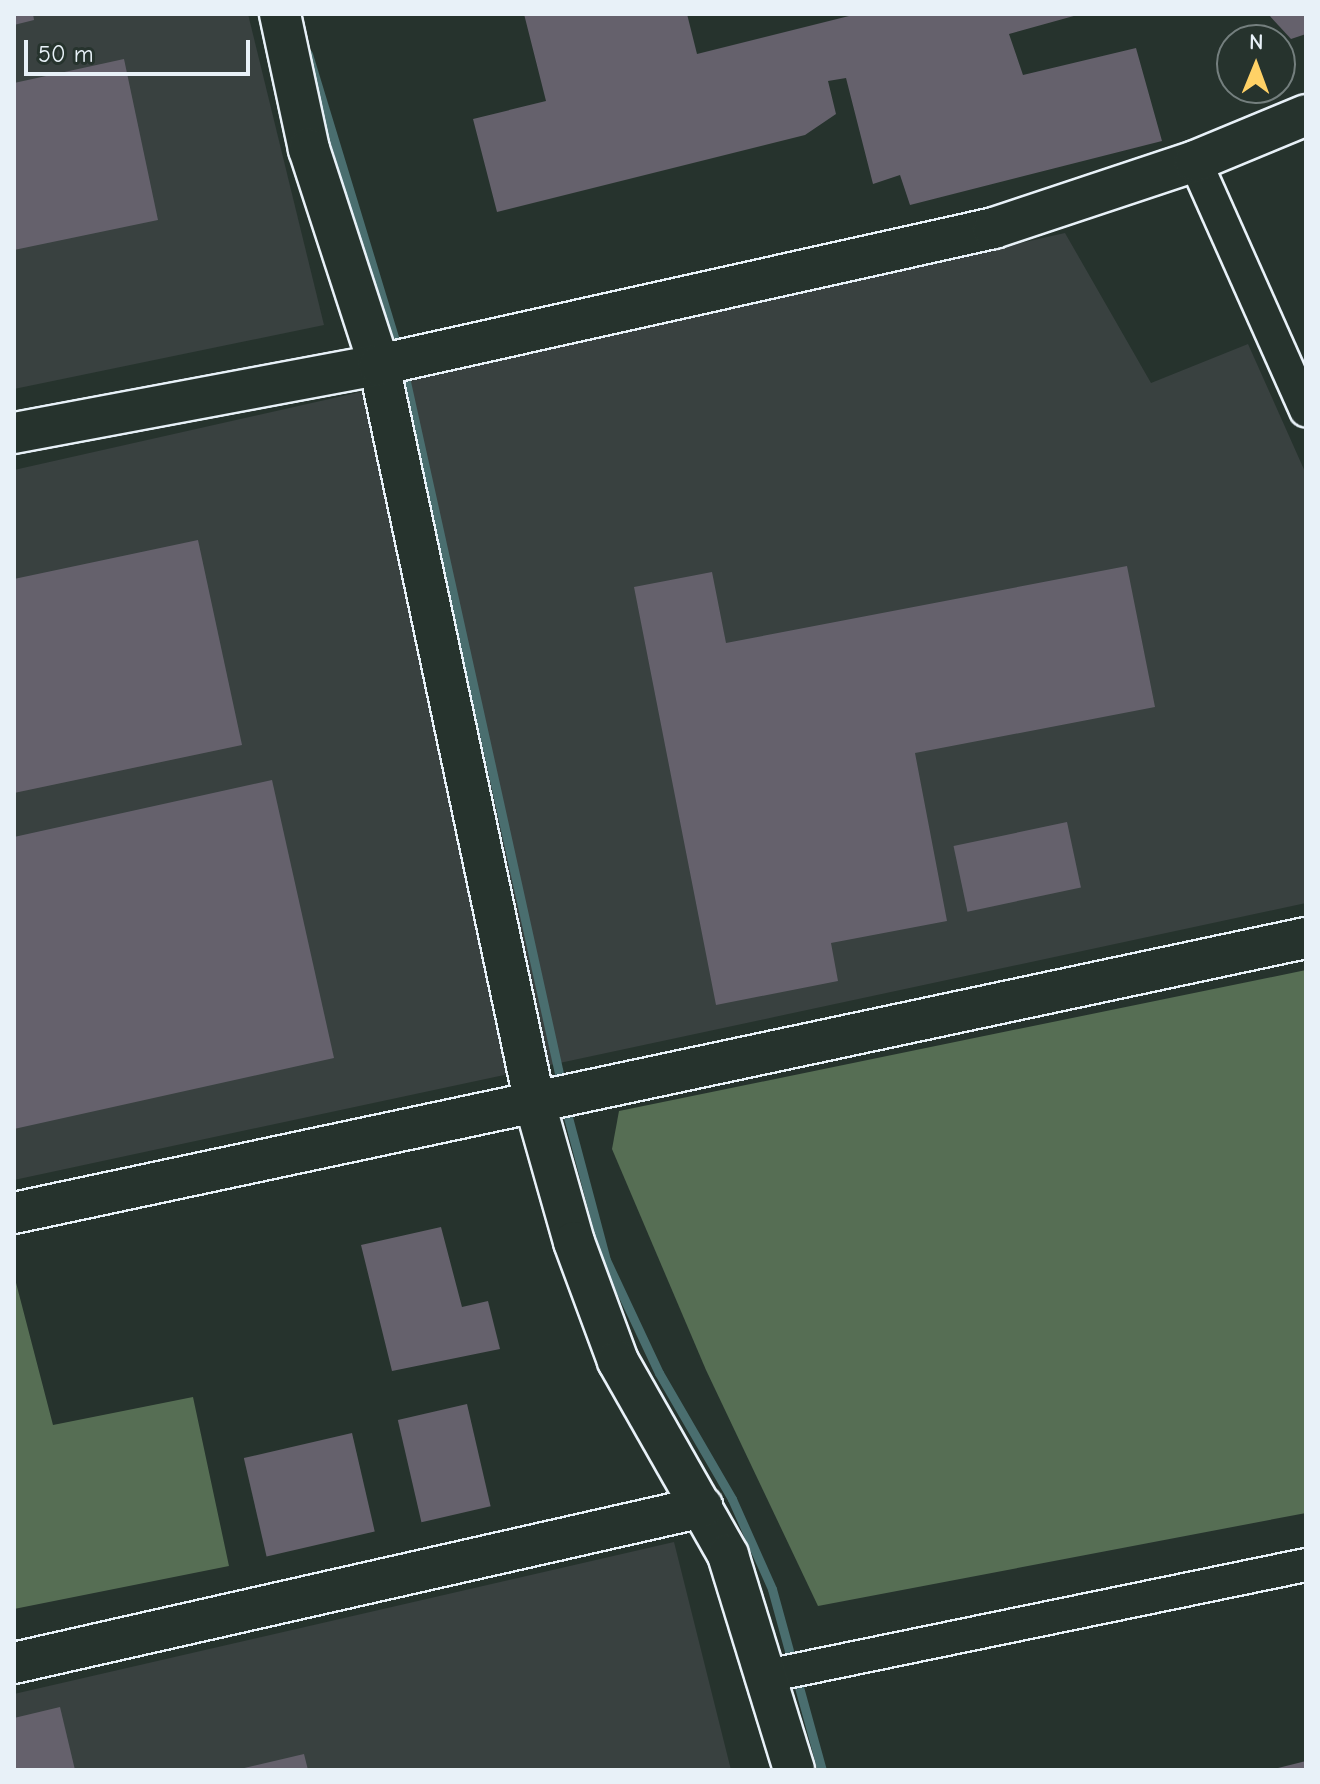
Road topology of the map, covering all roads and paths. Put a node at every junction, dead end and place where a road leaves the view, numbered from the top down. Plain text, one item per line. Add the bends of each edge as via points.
1 (280, 14) edge
2 (1306, 115) edge
3 (1195, 161) junction
4 (379, 365) junction
5 (1306, 410) edge
6 (14, 433) edge
7 (1306, 938) edge
8 (535, 1104) junction
9 (14, 1213) edge
10 (703, 1507) junction
11 (1306, 1565) edge
12 (14, 1663) edge
13 (767, 1676) junction
14 (794, 1770) edge

1 - 4 street via 309,149
2 - 3 street
3 - 4 street via 994,228
3 - 5 street
4 - 6 street
4 - 8 street
7 - 8 street
8 - 9 street
8 - 10 street via 574,1242 618,1361
10 - 12 street
10 - 13 street via 728,1555
11 - 13 street
13 - 14 street

